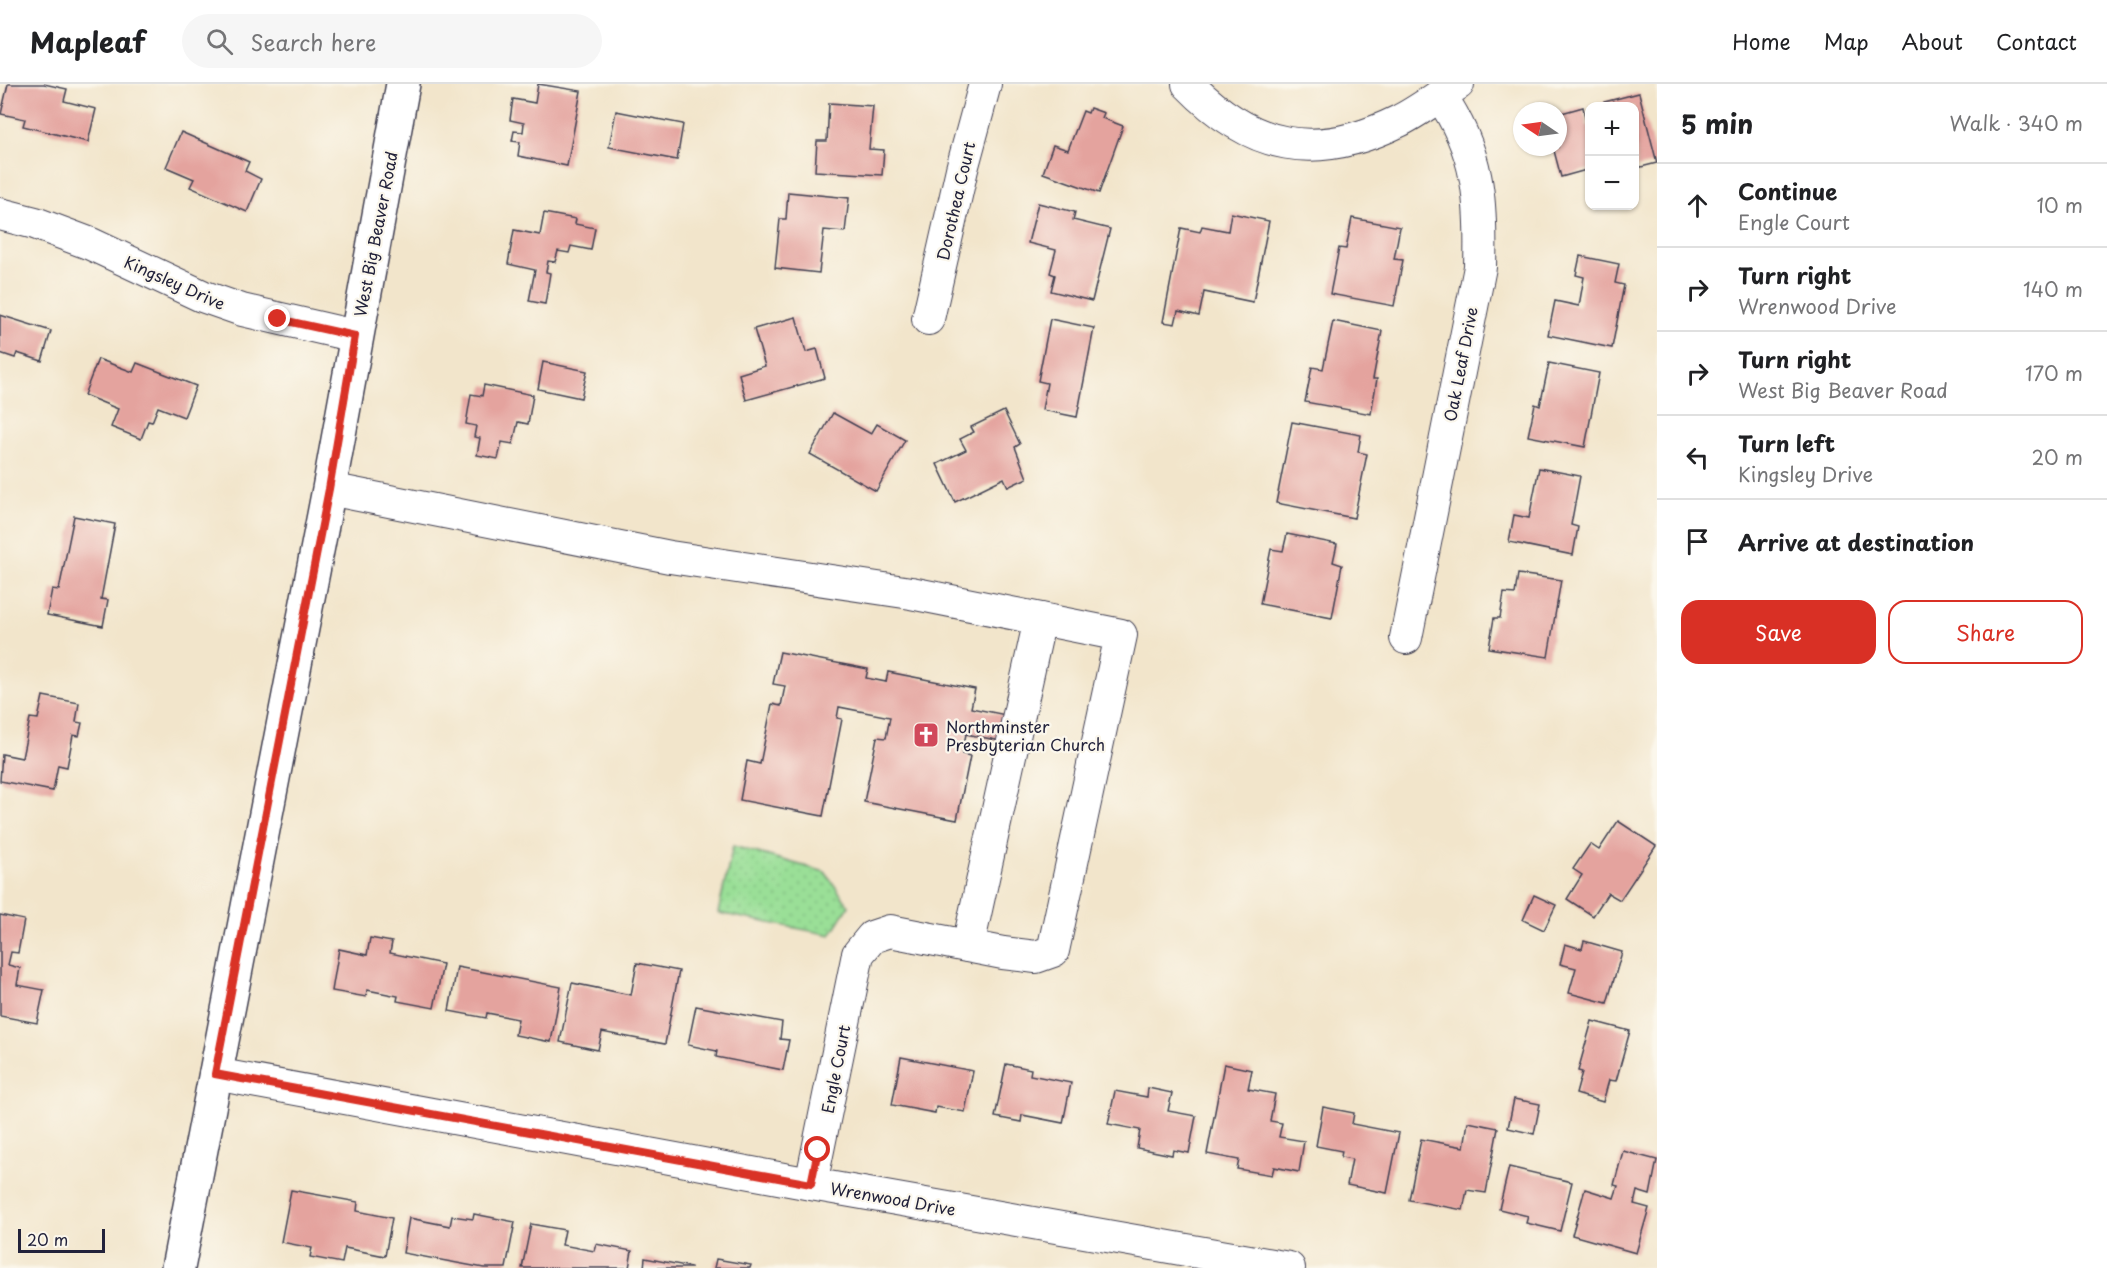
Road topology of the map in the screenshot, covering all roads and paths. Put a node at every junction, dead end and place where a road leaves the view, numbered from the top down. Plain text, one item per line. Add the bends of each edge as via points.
1 (404, 84) edge
2 (985, 84) edge
3 (1188, 84) edge
4 (1449, 90) edge
5 (0, 213) edge
6 (928, 319) dead end
7 (355, 336) junction
8 (329, 489) junction
9 (1040, 619) junction
10 (1406, 638) dead end
11 (968, 946) junction
12 (215, 1074) junction
13 (811, 1184) junction
14 (178, 1268) edge
15 (1288, 1268) edge

1 - 7 main road, West Big Beaver Road
2 - 6 street, Dorothea Court
3 - 4 street via 1244,130 1273,141 1306,146 1358,139 1401,120
4 - 10 street, Oak Leaf Drive via 1478,184 1480,267
5 - 7 street, Kingsley Drive via 91,244 202,296 242,310
7 - 8 main road, West Big Beaver Road
8 - 9 street via 670,557 911,593
8 - 12 main road, West Big Beaver Road
9 - 11 street
9 - 11 street via 1121,635 1053,951 1036,957
11 - 13 street, Engle Court via 890,931 872,937 858,954
12 - 13 street, Wrenwood Drive
12 - 14 main road, West Big Beaver Road
13 - 15 street, Wrenwood Drive

